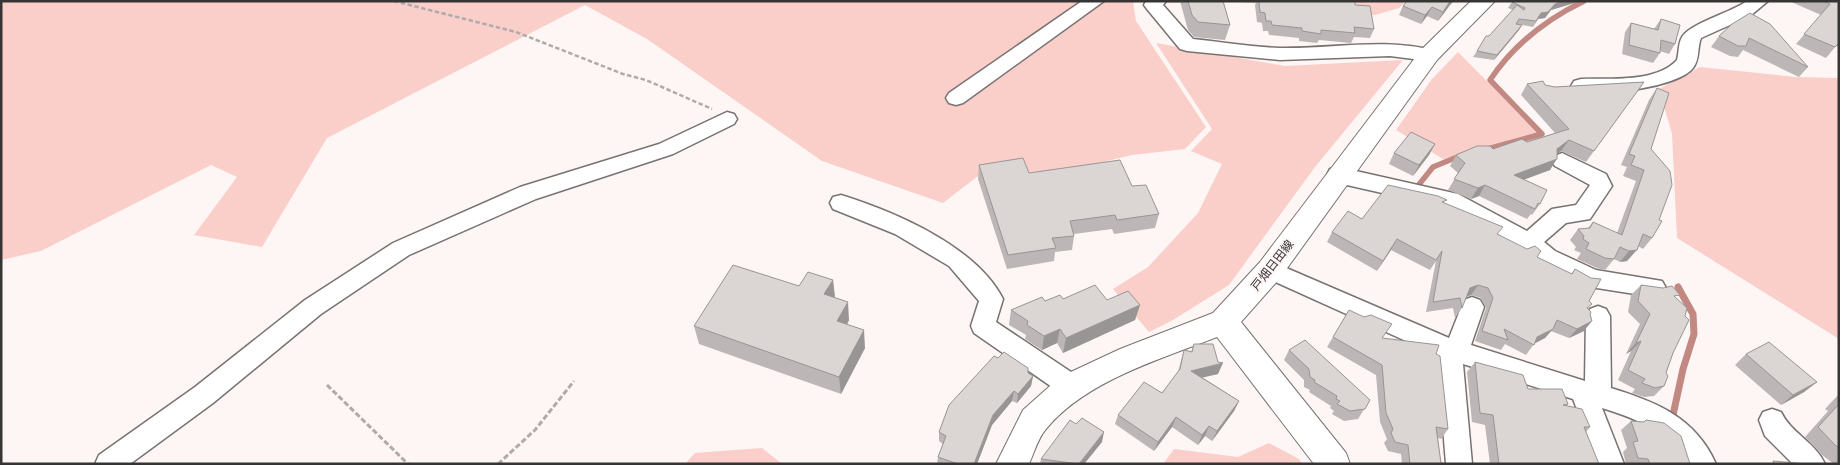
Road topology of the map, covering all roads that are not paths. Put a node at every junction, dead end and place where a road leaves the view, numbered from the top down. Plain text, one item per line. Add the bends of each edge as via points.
1 (1095, 1) edge
2 (1157, 1) edge
3 (1484, 1) edge
4 (1758, 1) edge
5 (1428, 55) junction
6 (1565, 88) edge
7 (956, 98) dead end
8 (726, 119) road end
9 (1562, 161) dead end
10 (1338, 175) junction
11 (841, 203) dead end
12 (1529, 243) junction
13 (1270, 270) junction
14 (1654, 288) edge
15 (1472, 307) dead end
16 (1598, 316) dead end
17 (1223, 322) junction
18 (1453, 350) junction
19 (1071, 386) junction
20 (1590, 394) junction
21 (1772, 420) dead end
22 (108, 464) edge
23 (1012, 464) edge
24 (1334, 464) edge
25 (1460, 464) edge
26 (1611, 464) edge
27 (1703, 464) edge
28 (1812, 464) edge

1 - 7 street
2 - 5 street via 1153,5 1187,45 1280,54 1390,50
3 - 5 main road, 戸畑日田線
4 - 6 street via 1751,8 1694,34 1686,63 1675,73 1650,81
5 - 10 main road, 戸畑日田線
8 - 22 street via 666,149 483,210 401,249 313,307 204,395
9 - 12 street via 1598,180 1601,186 1582,213 1560,215
10 - 12 street via 1450,200
10 - 13 main road, 戸畑日田線
11 - 19 street via 903,228 957,260 991,299 983,326
12 - 14 street via 1547,258 1592,279
13 - 17 main road, 戸畑日田線
13 - 18 street
15 - 18 street
16 - 20 street
17 - 19 main road, 戸畑日田線 via 1131,358
17 - 24 main road
18 - 20 street
18 - 25 street
19 - 23 main road, 戸畑日田線 via 1034,420
20 - 26 street
20 - 27 street via 1644,410 1667,421 1685,438
21 - 28 street via 1774,428

